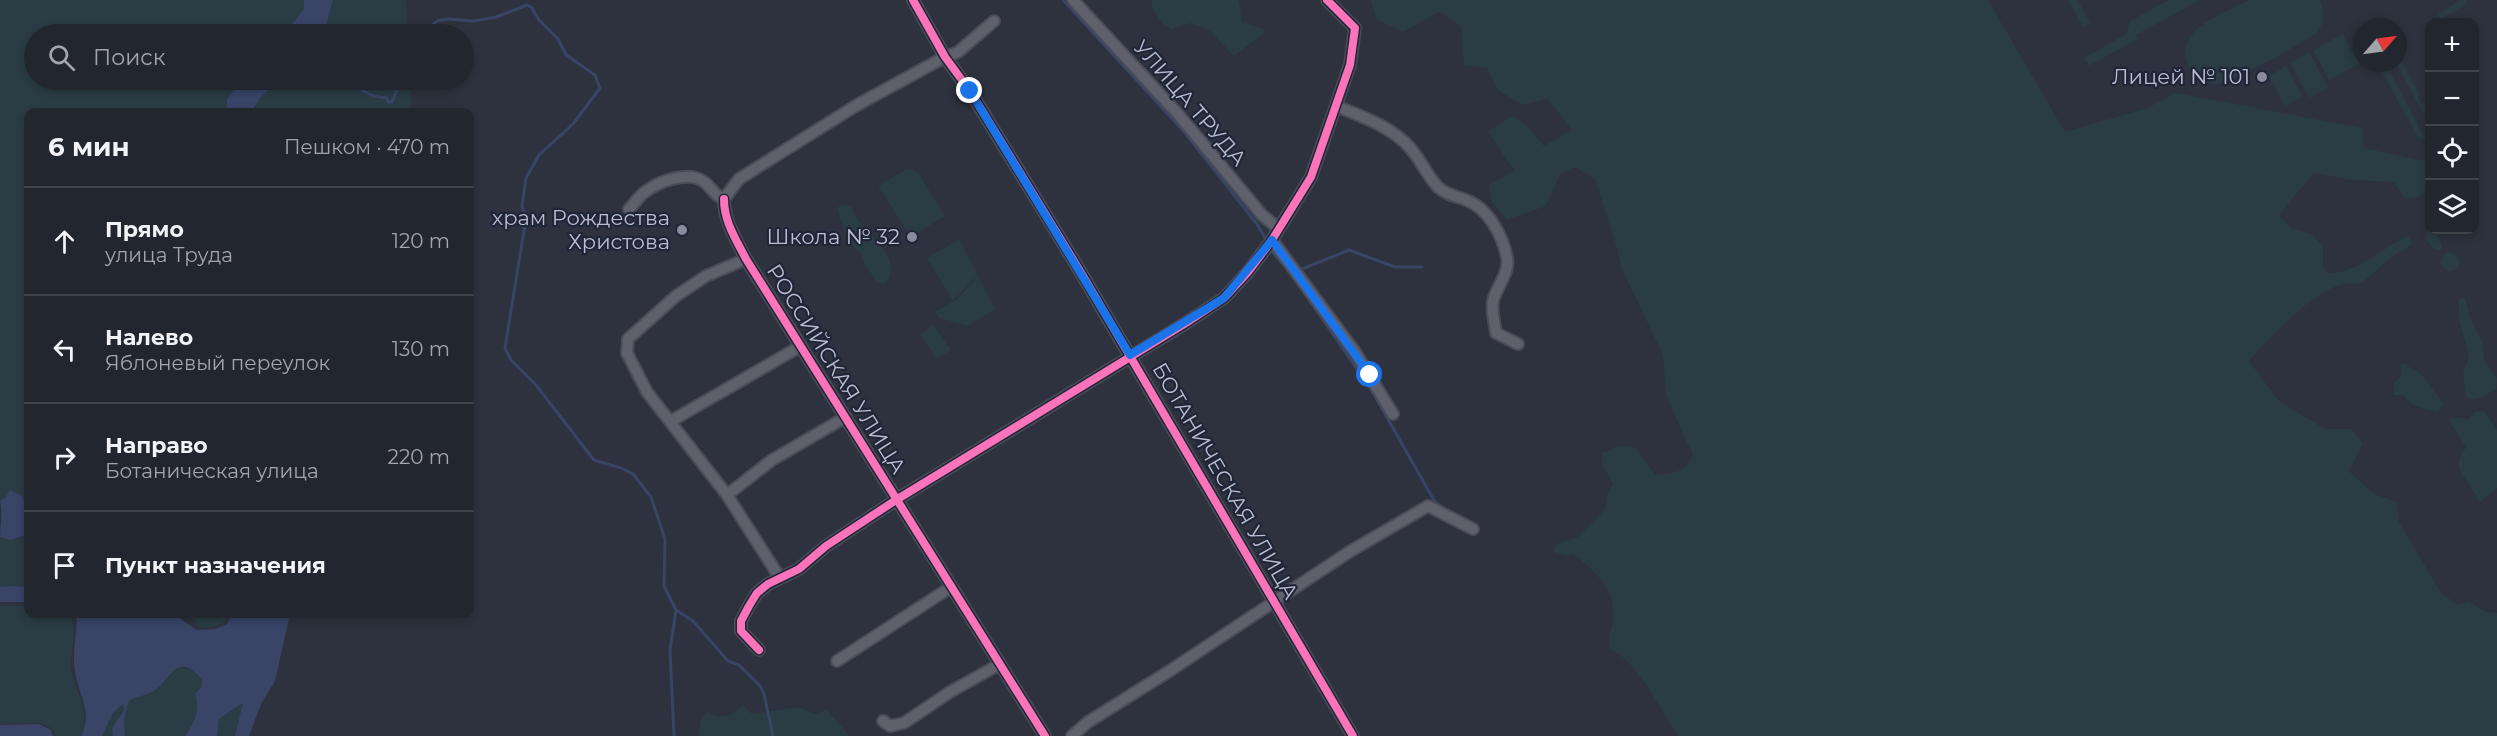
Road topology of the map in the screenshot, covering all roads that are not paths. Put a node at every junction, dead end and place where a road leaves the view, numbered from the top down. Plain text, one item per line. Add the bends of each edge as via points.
1 (914, 0) edge
2 (1073, 0) edge
3 (1327, 0) edge
4 (994, 21) dead end
5 (945, 57) junction
6 (1336, 106) junction
7 (724, 199) junction
8 (629, 209) dead end
9 (1279, 229) junction
10 (1272, 240) junction
11 (746, 259) junction
12 (1518, 344) dead end
13 (801, 346) junction
14 (1130, 355) junction
15 (1393, 414) dead end
16 (846, 417) junction
17 (671, 421) junction
18 (727, 495) junction
19 (896, 500) junction
20 (1473, 529) dead end
21 (780, 578) junction
22 (951, 587) junction
23 (1274, 601) junction
24 (759, 650) dead end
25 (837, 661) dead end
26 (1000, 664) junction
27 (883, 721) dead end
28 (1045, 736) edge
29 (1072, 736) edge
30 (1353, 736) edge

1 - 5 street, БОТАНИЧЕСКАЯ УЛИЦА
2 - 9 street, УЛИЦА ТРУДА via 1178,114 1262,215
3 - 6 street via 1355,28 1350,65
4 - 5 street via 958,52
5 - 7 street via 857,105 739,179
5 - 14 street, БОТАНИЧЕСКАЯ УЛИЦА via 970,91
6 - 9 street via 1311,177
6 - 12 street via 1367,118 1401,139 1438,187 1483,209 1492,220 1507,258 1493,302 1496,333
7 - 8 street via 701,180 684,177 644,192
7 - 11 street, РОССИЙСКАЯ УЛИЦА via 728,224
9 - 10 street
10 - 14 street via 1224,298
10 - 15 street via 1355,352
11 - 13 street, РОССИЙСКАЯ УЛИЦА
11 - 17 street via 705,276 628,339 627,353 647,392
13 - 16 street, РОССИЙСКАЯ УЛИЦА
13 - 17 street
14 - 19 street
14 - 23 street, БОТАНИЧЕСКАЯ УЛИЦА
16 - 18 street via 772,460
16 - 19 street, РОССИЙСКАЯ УЛИЦА
17 - 18 street
18 - 21 street
19 - 21 street via 826,546 799,569
19 - 22 street, РОССИЙСКАЯ УЛИЦА
20 - 23 street via 1428,506
21 - 24 street via 757,593 741,621 741,631
22 - 25 street
22 - 26 street, РОССИЙСКАЯ УЛИЦА
23 - 29 street
23 - 30 street, БОТАНИЧЕСКАЯ УЛИЦА
26 - 27 street via 904,723 890,726
26 - 28 street, РОССИЙСКАЯ УЛИЦА

